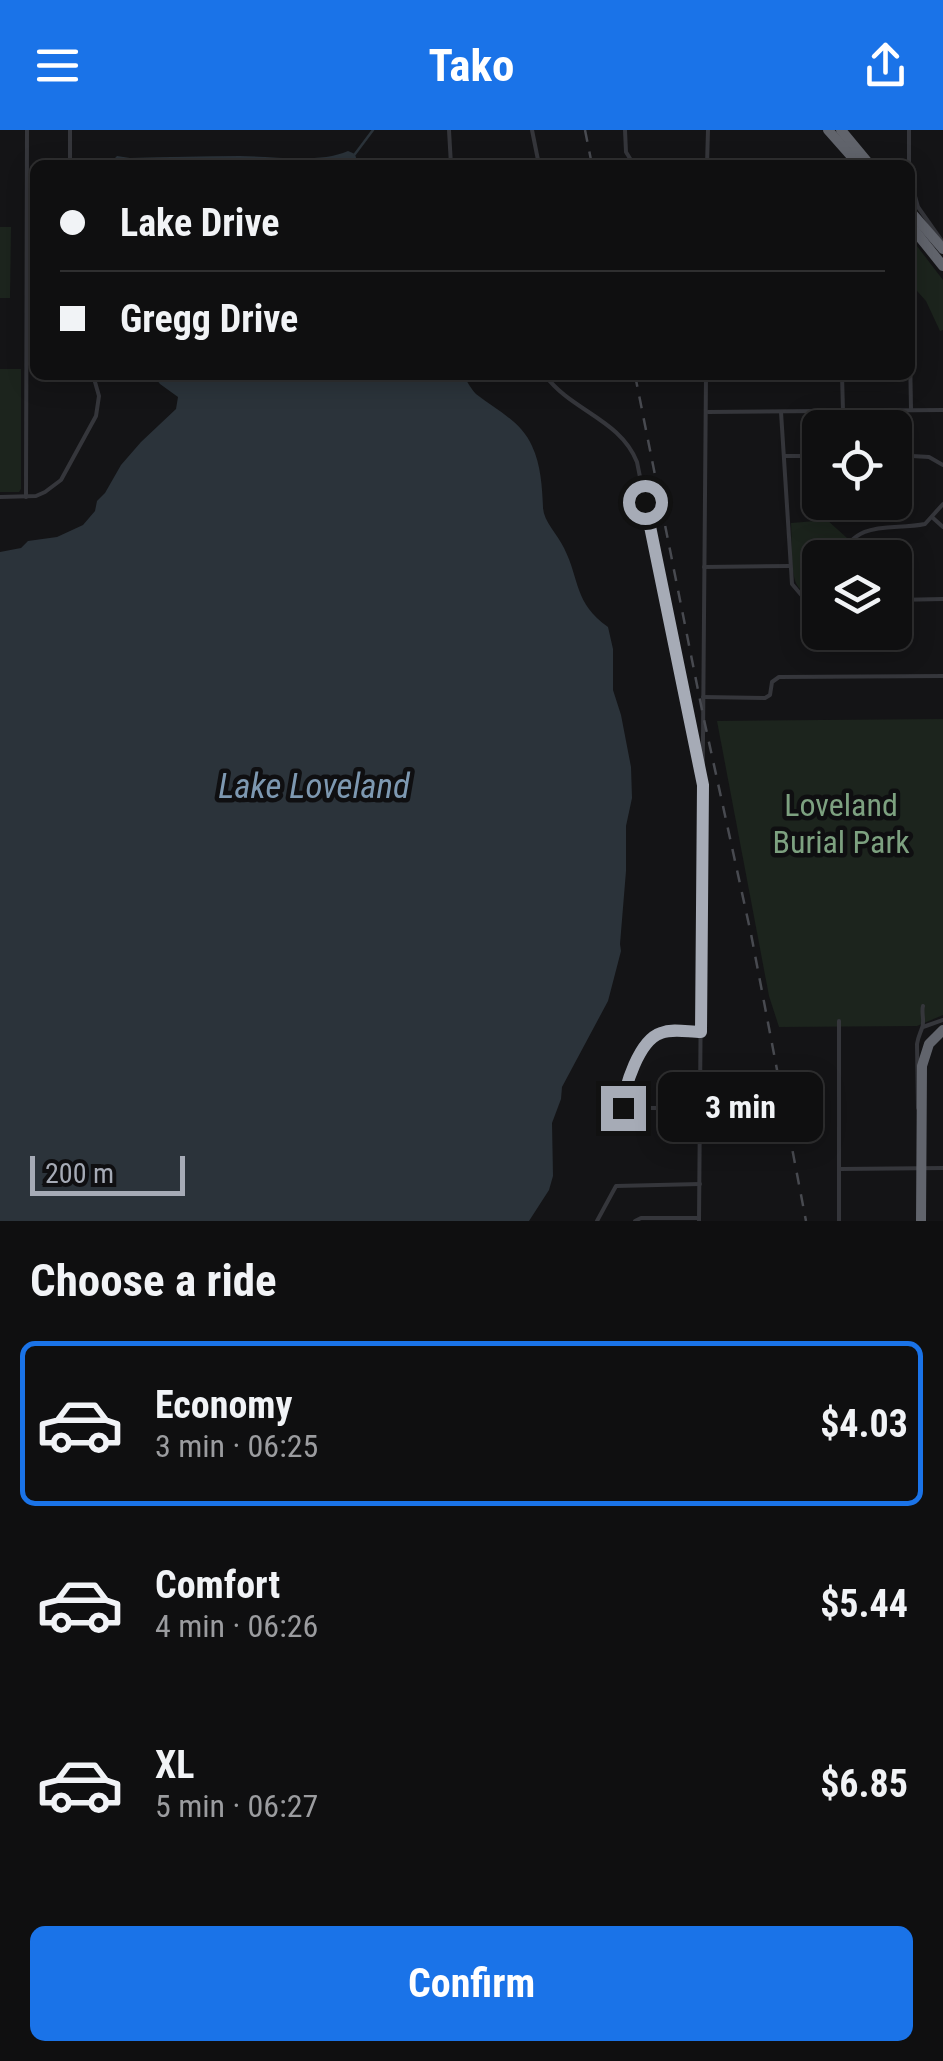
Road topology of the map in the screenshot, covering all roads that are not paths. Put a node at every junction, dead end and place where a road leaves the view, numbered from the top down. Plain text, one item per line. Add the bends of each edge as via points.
1 (27, 130) edge
2 (70, 130) edge
3 (449, 130) edge
4 (532, 130) edge
5 (626, 130) edge
6 (708, 130) edge
7 (909, 130) edge
8 (834, 131) edge
9 (70, 160) edge
10 (451, 160) edge
11 (538, 160) edge
12 (631, 160) edge
13 (707, 160) edge
14 (862, 160) edge
15 (909, 160) edge
16 (915, 200) edge
17 (915, 216) edge
18 (915, 232) edge
19 (943, 247) edge
20 (943, 266) edge
21 (94, 380) edge
22 (550, 380) edge
23 (706, 380) edge
24 (842, 380) edge
25 (911, 380) edge
26 (843, 410) edge
27 (912, 410) joint
28 (943, 410) edge
29 (706, 412) junction
30 (781, 412) junction
31 (802, 412) edge
32 (784, 456) junction
33 (802, 456) edge
34 (912, 456) edge
35 (943, 465) edge
36 (0, 497) edge
37 (26, 497) junction
38 (943, 504) edge
39 (933, 518) junction
40 (943, 527) edge
41 (853, 540) edge
42 (790, 566) junction
43 (704, 567) junction
44 (802, 596) edge
45 (943, 599) edge
46 (912, 600) edge
47 (943, 676) edge
48 (703, 697) junction
49 (703, 785) junction
50 (923, 1006) dead end
51 (943, 1020) edge
52 (840, 1021) dead end
53 (923, 1026) junction
54 (943, 1030) edge
55 (701, 1032) junction
56 (700, 1108) junction
57 (922, 1112) junction
58 (921, 1168) junction
59 (943, 1168) edge
60 (840, 1169) junction
61 (700, 1184) junction
62 (700, 1220) edge
63 (597, 1221) edge
64 (634, 1221) edge
65 (839, 1221) edge
66 (921, 1221) edge

1 - 37 street
2 - 9 street
3 - 10 street
4 - 11 street
5 - 12 street
6 - 13 street
7 - 15 street
8 - 14 highway
16 - 19 street
17 - 19 highway
18 - 20 highway
21 - 37 street via 96,416 66,472 45,492
22 - 49 street via 620,434 634,454
23 - 29 street
24 - 26 street
25 - 27 street
27 - 28 street
29 - 30 street
29 - 43 street
30 - 31 street
30 - 32 street
32 - 33 street
32 - 42 street
34 - 35 street
36 - 37 street
38 - 39 street
39 - 40 street
39 - 41 street via 921,526 862,532
42 - 43 street
42 - 44 street
43 - 48 street
45 - 46 street
47 - 48 street via 779,678 768,697
48 - 49 street
49 - 55 street
50 - 53 street
51 - 53 street
52 - 60 street
53 - 57 street via 916,1077
54 - 57 highway via 923,1058
55 - 56 street
55 - 56 street via 650,1039 623,1102 623,1108
56 - 61 street
57 - 58 highway
58 - 59 street
58 - 60 street
58 - 66 highway
60 - 65 street
61 - 62 street
61 - 63 street via 616,1186
62 - 64 street

